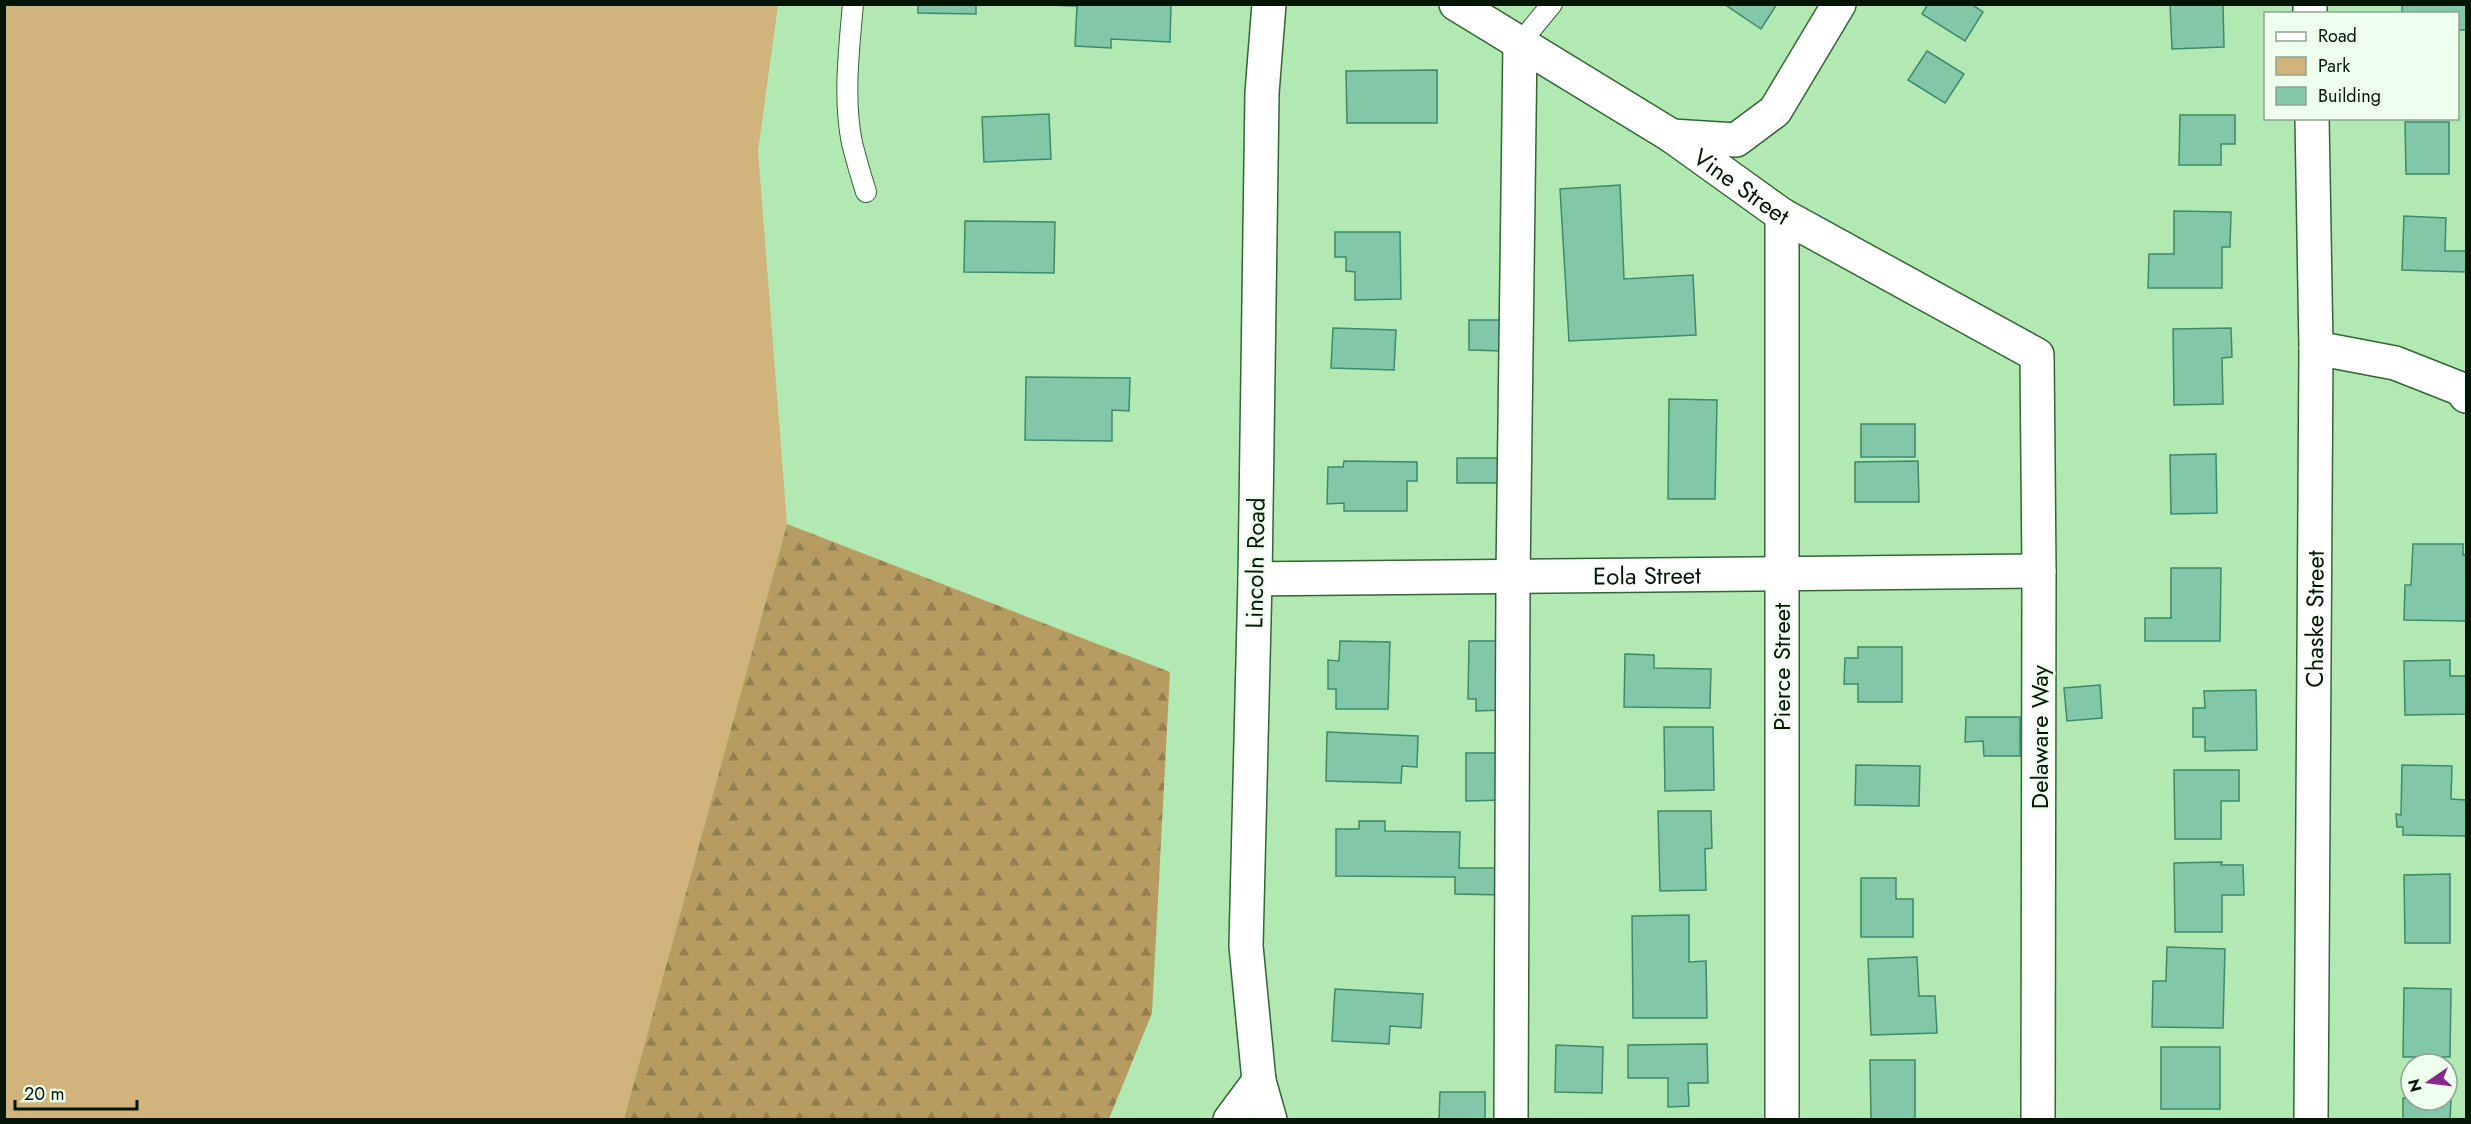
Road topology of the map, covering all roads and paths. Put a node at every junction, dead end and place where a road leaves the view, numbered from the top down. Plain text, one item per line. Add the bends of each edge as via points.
1 (854, 4) edge
2 (1269, 4) edge
3 (1456, 4) edge
4 (1552, 4) edge
5 (1839, 4) edge
6 (1520, 43) junction
7 (2312, 120) edge
8 (1672, 136) junction
9 (866, 192) dead end
10 (1782, 215) junction
11 (2316, 348) junction
12 (2037, 355) joint
13 (2466, 396) edge
14 (2039, 571) junction
15 (1780, 574) junction
16 (1513, 577) junction
17 (1255, 579) junction
18 (1259, 1082) junction
19 (1230, 1119) edge
20 (1270, 1119) edge
21 (1511, 1119) edge
22 (1782, 1119) edge
23 (2038, 1119) edge
24 (2311, 1119) edge

1 - 9 lane via 848,52 849,99 852,141
2 - 17 street, Lincoln Road via 1262,93
3 - 6 street, Vine Street
4 - 6 lane
5 - 8 street via 1775,111 1736,140
6 - 8 street, Vine Street
6 - 16 street
7 - 11 street, Chaske Street
8 - 10 street, Vine Street
10 - 12 street, Vine Street
10 - 15 street, Pierce Street
11 - 13 street via 2395,363 2461,389
11 - 24 street, Chaske Street
12 - 14 street, Delaware Way
14 - 15 street, Eola Street
14 - 23 street, Delaware Way
15 - 16 street, Eola Street
15 - 22 street, Pierce Street
16 - 17 street, Eola Street
16 - 21 street
17 - 18 street, Lincoln Road via 1246,946
18 - 19 street
18 - 20 street, Lincoln Road

